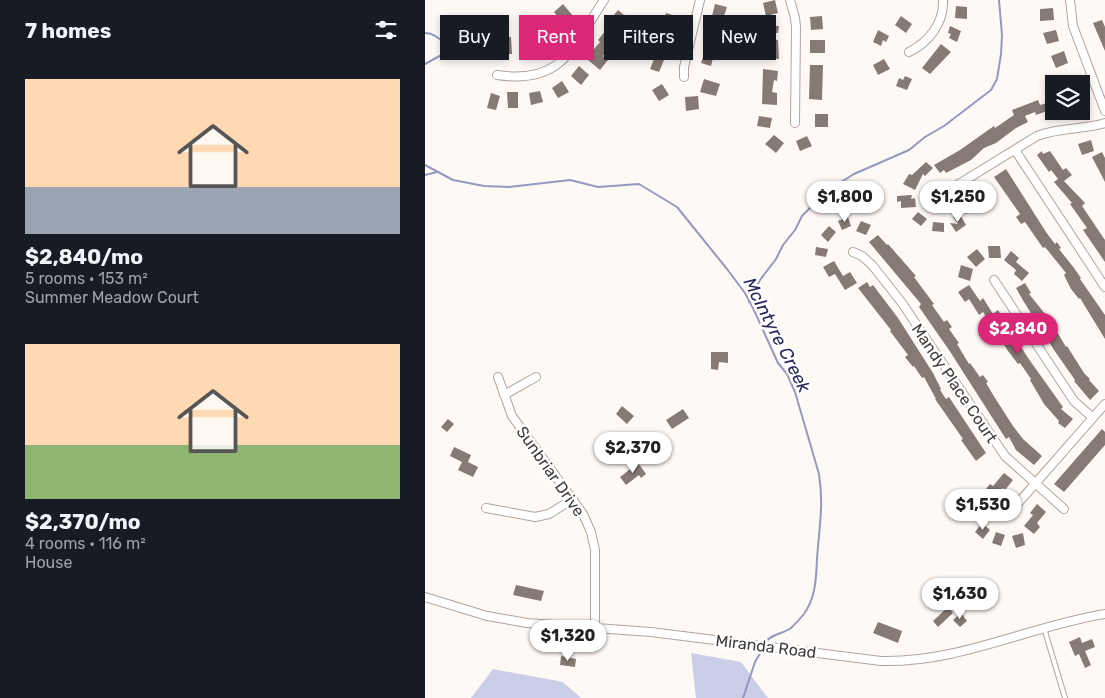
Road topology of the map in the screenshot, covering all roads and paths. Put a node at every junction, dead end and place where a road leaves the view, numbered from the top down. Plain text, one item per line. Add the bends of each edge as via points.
1 (605, 0) edge
2 (700, 0) edge
3 (790, 0) edge
4 (943, 0) edge
5 (1071, 0) edge
6 (909, 52) dead end
7 (497, 75) dead end
8 (684, 77) dead end
9 (1105, 111) edge
10 (795, 123) dead end
11 (1105, 123) edge
12 (1015, 150) junction
13 (941, 195) dead end
14 (853, 252) dead end
15 (994, 280) dead end
16 (1105, 288) edge
17 (498, 377) dead end
18 (537, 377) dead end
19 (504, 395) junction
20 (1105, 404) edge
21 (1092, 417) junction
22 (1035, 484) junction
23 (573, 499) junction
24 (486, 508) dead end
25 (1064, 509) dead end
26 (1012, 510) dead end
27 (425, 597) edge
28 (1105, 614) edge
29 (595, 627) junction
30 (1044, 628) junction
31 (1065, 698) edge

1 - 7 street via 559,64 537,75 522,78
2 - 8 street via 683,67
3 - 10 street via 796,27
4 - 6 street via 941,19 936,28
5 - 9 street via 1073,26
11 - 12 street via 1051,131
12 - 13 street
12 - 16 street
14 - 22 street, Mandy Place Court via 872,265 902,303 1005,456
15 - 21 street via 1074,401
17 - 19 street, Sunbriar Drive
18 - 19 street
19 - 23 street, Sunbriar Drive via 518,425
20 - 21 street
21 - 22 street
22 - 25 street, Mandy Place Court
22 - 26 street
23 - 24 street via 549,514 535,517
23 - 29 street, Sunbriar Drive via 591,532 595,550
27 - 29 street, Miranda Road via 500,619
28 - 30 street, Miranda Road
29 - 30 street, Miranda Road via 881,661 945,655
30 - 31 lane

